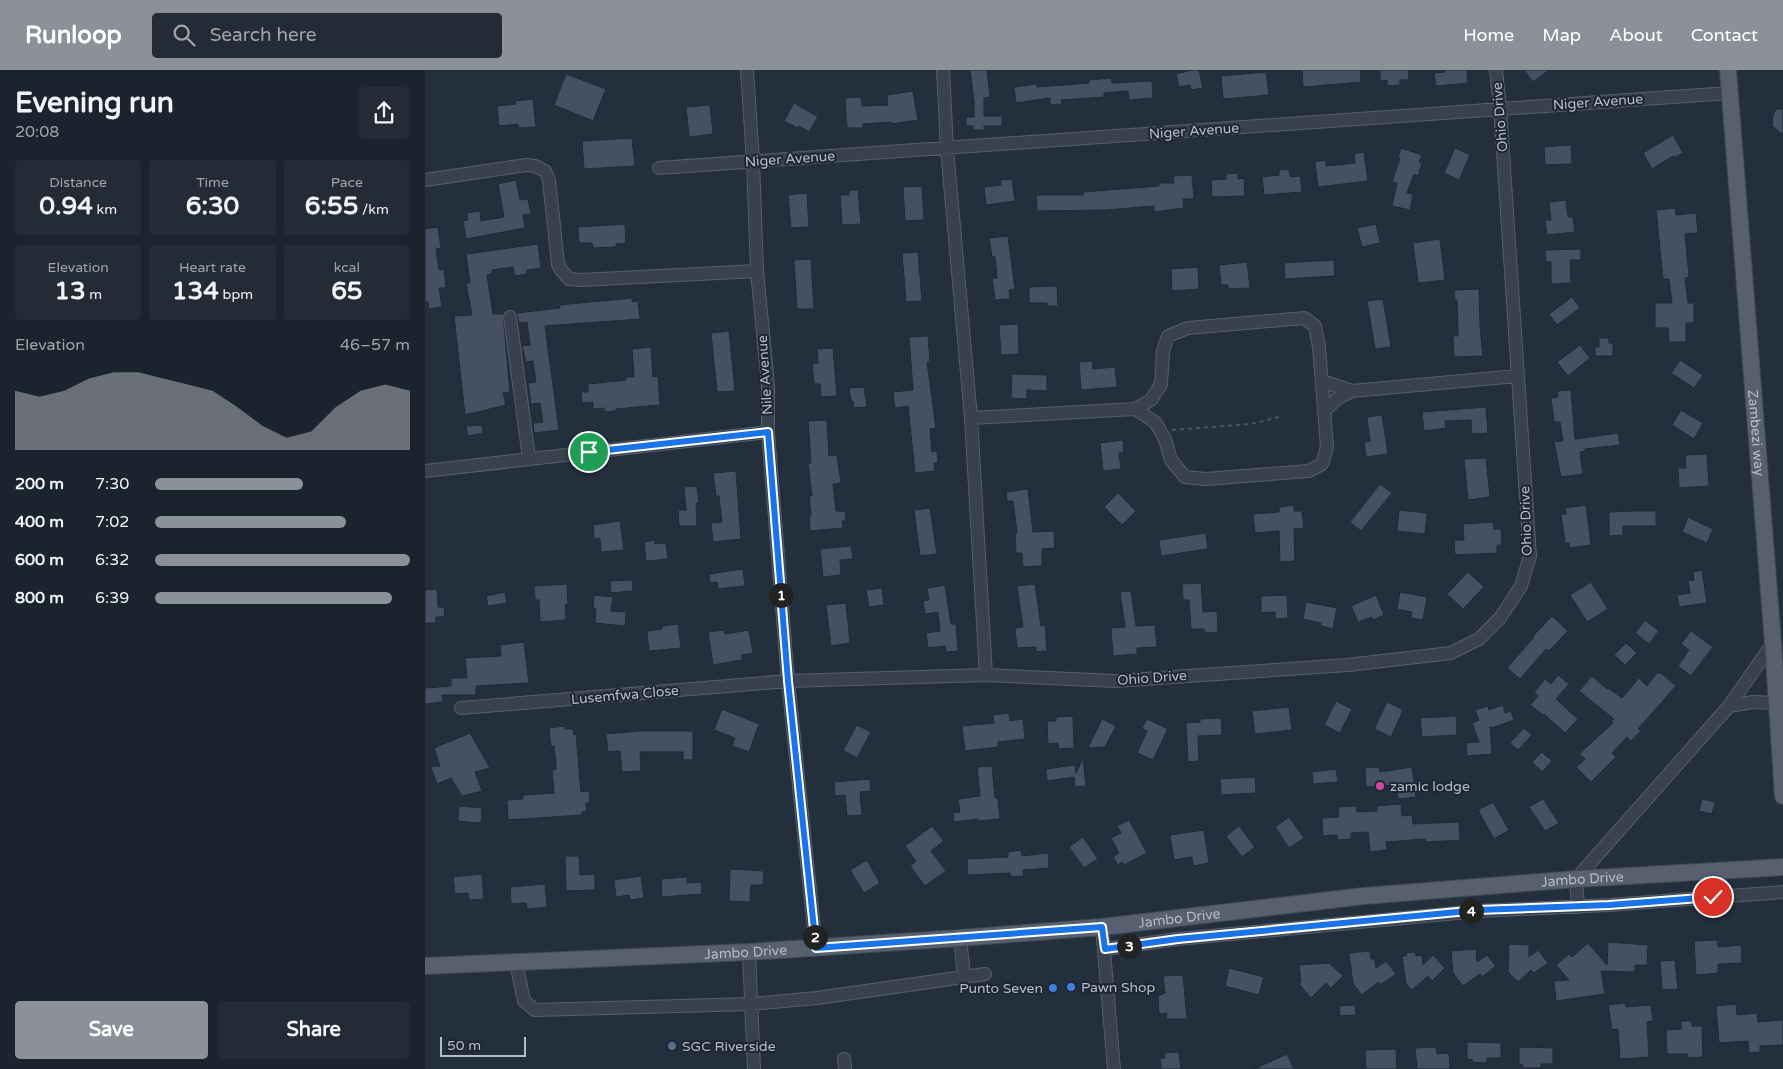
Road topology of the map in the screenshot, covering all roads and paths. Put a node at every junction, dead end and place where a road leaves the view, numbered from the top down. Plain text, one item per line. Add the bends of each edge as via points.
1 (747, 70) edge
2 (943, 70) edge
3 (1496, 70) edge
4 (1729, 70) edge
5 (1729, 93) junction
6 (1500, 108) junction
7 (947, 149) junction
8 (753, 161) junction
9 (659, 168) dead end
10 (425, 180) edge
11 (757, 271) junction
12 (510, 317) dead end
13 (1517, 376) junction
14 (1321, 381) junction
15 (1351, 391) junction
16 (1135, 409) junction
17 (1324, 411) junction
18 (1283, 416) dead end
19 (971, 418) junction
20 (1160, 431) junction
21 (768, 432) junction
22 (529, 458) junction
23 (425, 471) edge
24 (1773, 643) junction
25 (985, 675) junction
26 (788, 681) junction
27 (1777, 703) junction
28 (1729, 706) junction
29 (461, 708) dead end
30 (1783, 796) edge
31 (1783, 866) edge
32 (1576, 879) junction
33 (1783, 892) edge
34 (1578, 906) junction
35 (1102, 927) junction
36 (960, 938) junction
37 (816, 948) junction
38 (1105, 949) junction
39 (749, 952) junction
40 (516, 963) junction
41 (425, 966) edge
42 (985, 974) dead end
43 (964, 976) junction
44 (751, 1004) junction
45 (754, 1069) edge
46 (1114, 1069) edge

1 - 8 street, Nile Avenue
2 - 7 street
3 - 6 street, Ohio Drive
4 - 5 main road, Zambezi way
5 - 6 street, Niger Avenue
5 - 24 main road, Zambezi way
6 - 7 street, Niger Avenue
6 - 13 street, Ohio Drive
7 - 8 street, Niger Avenue
7 - 19 street
8 - 9 street, Niger Avenue
8 - 11 street, Nile Avenue
10 - 11 street via 526,165 545,171 549,180 558,264 569,279
11 - 21 street, Nile Avenue via 768,385
12 - 22 street
13 - 15 street
13 - 25 street, Ohio Drive via 1530,556 1521,586 1500,618 1479,639 1451,653 1348,665 1115,681
14 - 15 street
14 - 16 street via 1315,326 1304,318 1187,328 1168,336 1163,351 1161,384 1151,400
14 - 17 street
15 - 17 street
16 - 19 street
16 - 20 street via 1155,422
17 - 20 street via 1327,447 1322,464 1309,471 1206,479 1185,477 1171,460
18 - 20 path via 1251,424
19 - 25 street
21 - 22 street
21 - 26 street, Nile Avenue
22 - 23 street
24 - 27 main road, Zambezi way
24 - 28 street
25 - 26 street, Ohio Drive
26 - 29 street, Lusemfwa Close
26 - 37 street, Nile Avenue
27 - 28 street
27 - 30 main road, Zambezi way
28 - 32 street
31 - 32 main road, Jambo Drive
32 - 34 street
32 - 35 main road, Jambo Drive via 1364,896
33 - 34 street, Jambo Drive
34 - 38 street, Jambo Drive via 1478,910 1344,922
35 - 36 main road, Jambo Drive
35 - 38 street
36 - 37 main road, Jambo Drive
36 - 43 street
37 - 39 main road, Jambo Drive
38 - 46 street
39 - 40 main road, Jambo Drive
39 - 44 street
40 - 41 main road, Jambo Drive
40 - 44 street via 524,1001 535,1010
42 - 43 street
43 - 44 street via 817,998
44 - 45 street

